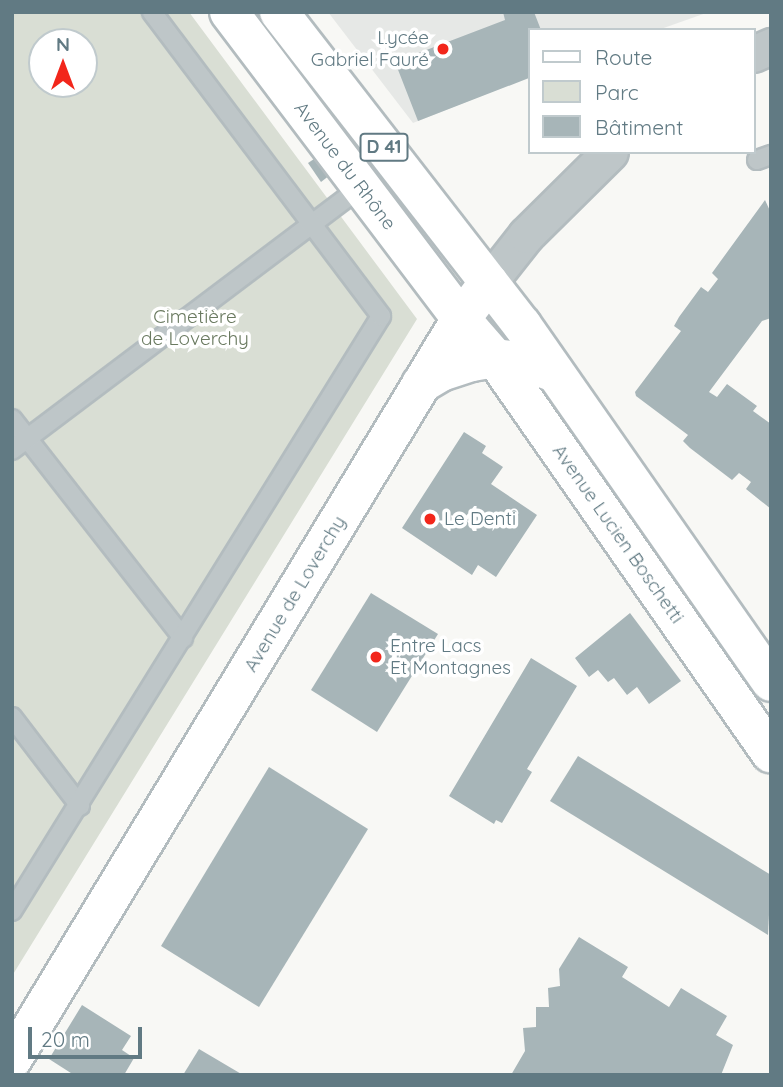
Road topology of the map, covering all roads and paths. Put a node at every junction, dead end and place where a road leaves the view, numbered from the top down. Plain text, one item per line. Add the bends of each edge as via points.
1 (152, 12) edge
2 (229, 12) edge
3 (279, 12) edge
4 (771, 46) edge
5 (755, 53) edge
6 (608, 154) edge
7 (361, 187) junction
8 (312, 224) junction
9 (489, 282) junction
10 (461, 319) junction
11 (495, 358) junction
12 (555, 373) junction
13 (421, 384) junction
14 (12, 419) edge
15 (28, 438) junction
16 (12, 450) edge
17 (183, 638) junction
18 (764, 665) edge
19 (12, 717) edge
20 (771, 753) edge
21 (80, 806) junction
22 (12, 911) edge
23 (12, 1060) edge

1 - 8 lane
2 - 7 main road, Avenue du Rhône / D 41
3 - 9 main road, D 41
4 - 5 street
6 - 9 street, Avenue de Loverchy via 526,235
7 - 8 lane
7 - 10 main road, Avenue du Rhône / D 41
8 - 15 lane
8 - 17 lane via 381,316
9 - 10 main road, Avenue de Loverchy
9 - 12 main road, Avenue Lucien Boschetti
10 - 11 main road, Avenue Lucien Boschetti
10 - 13 main road, Avenue de Loverchy
11 - 12 main road via 526,362
11 - 13 main road via 441,372
11 - 20 main road, Avenue Lucien Boschetti
12 - 18 main road, Avenue Lucien Boschetti
13 - 23 main road, Avenue de Loverchy
14 - 15 lane
15 - 16 lane
15 - 17 lane
17 - 21 lane
19 - 21 lane
21 - 22 lane

